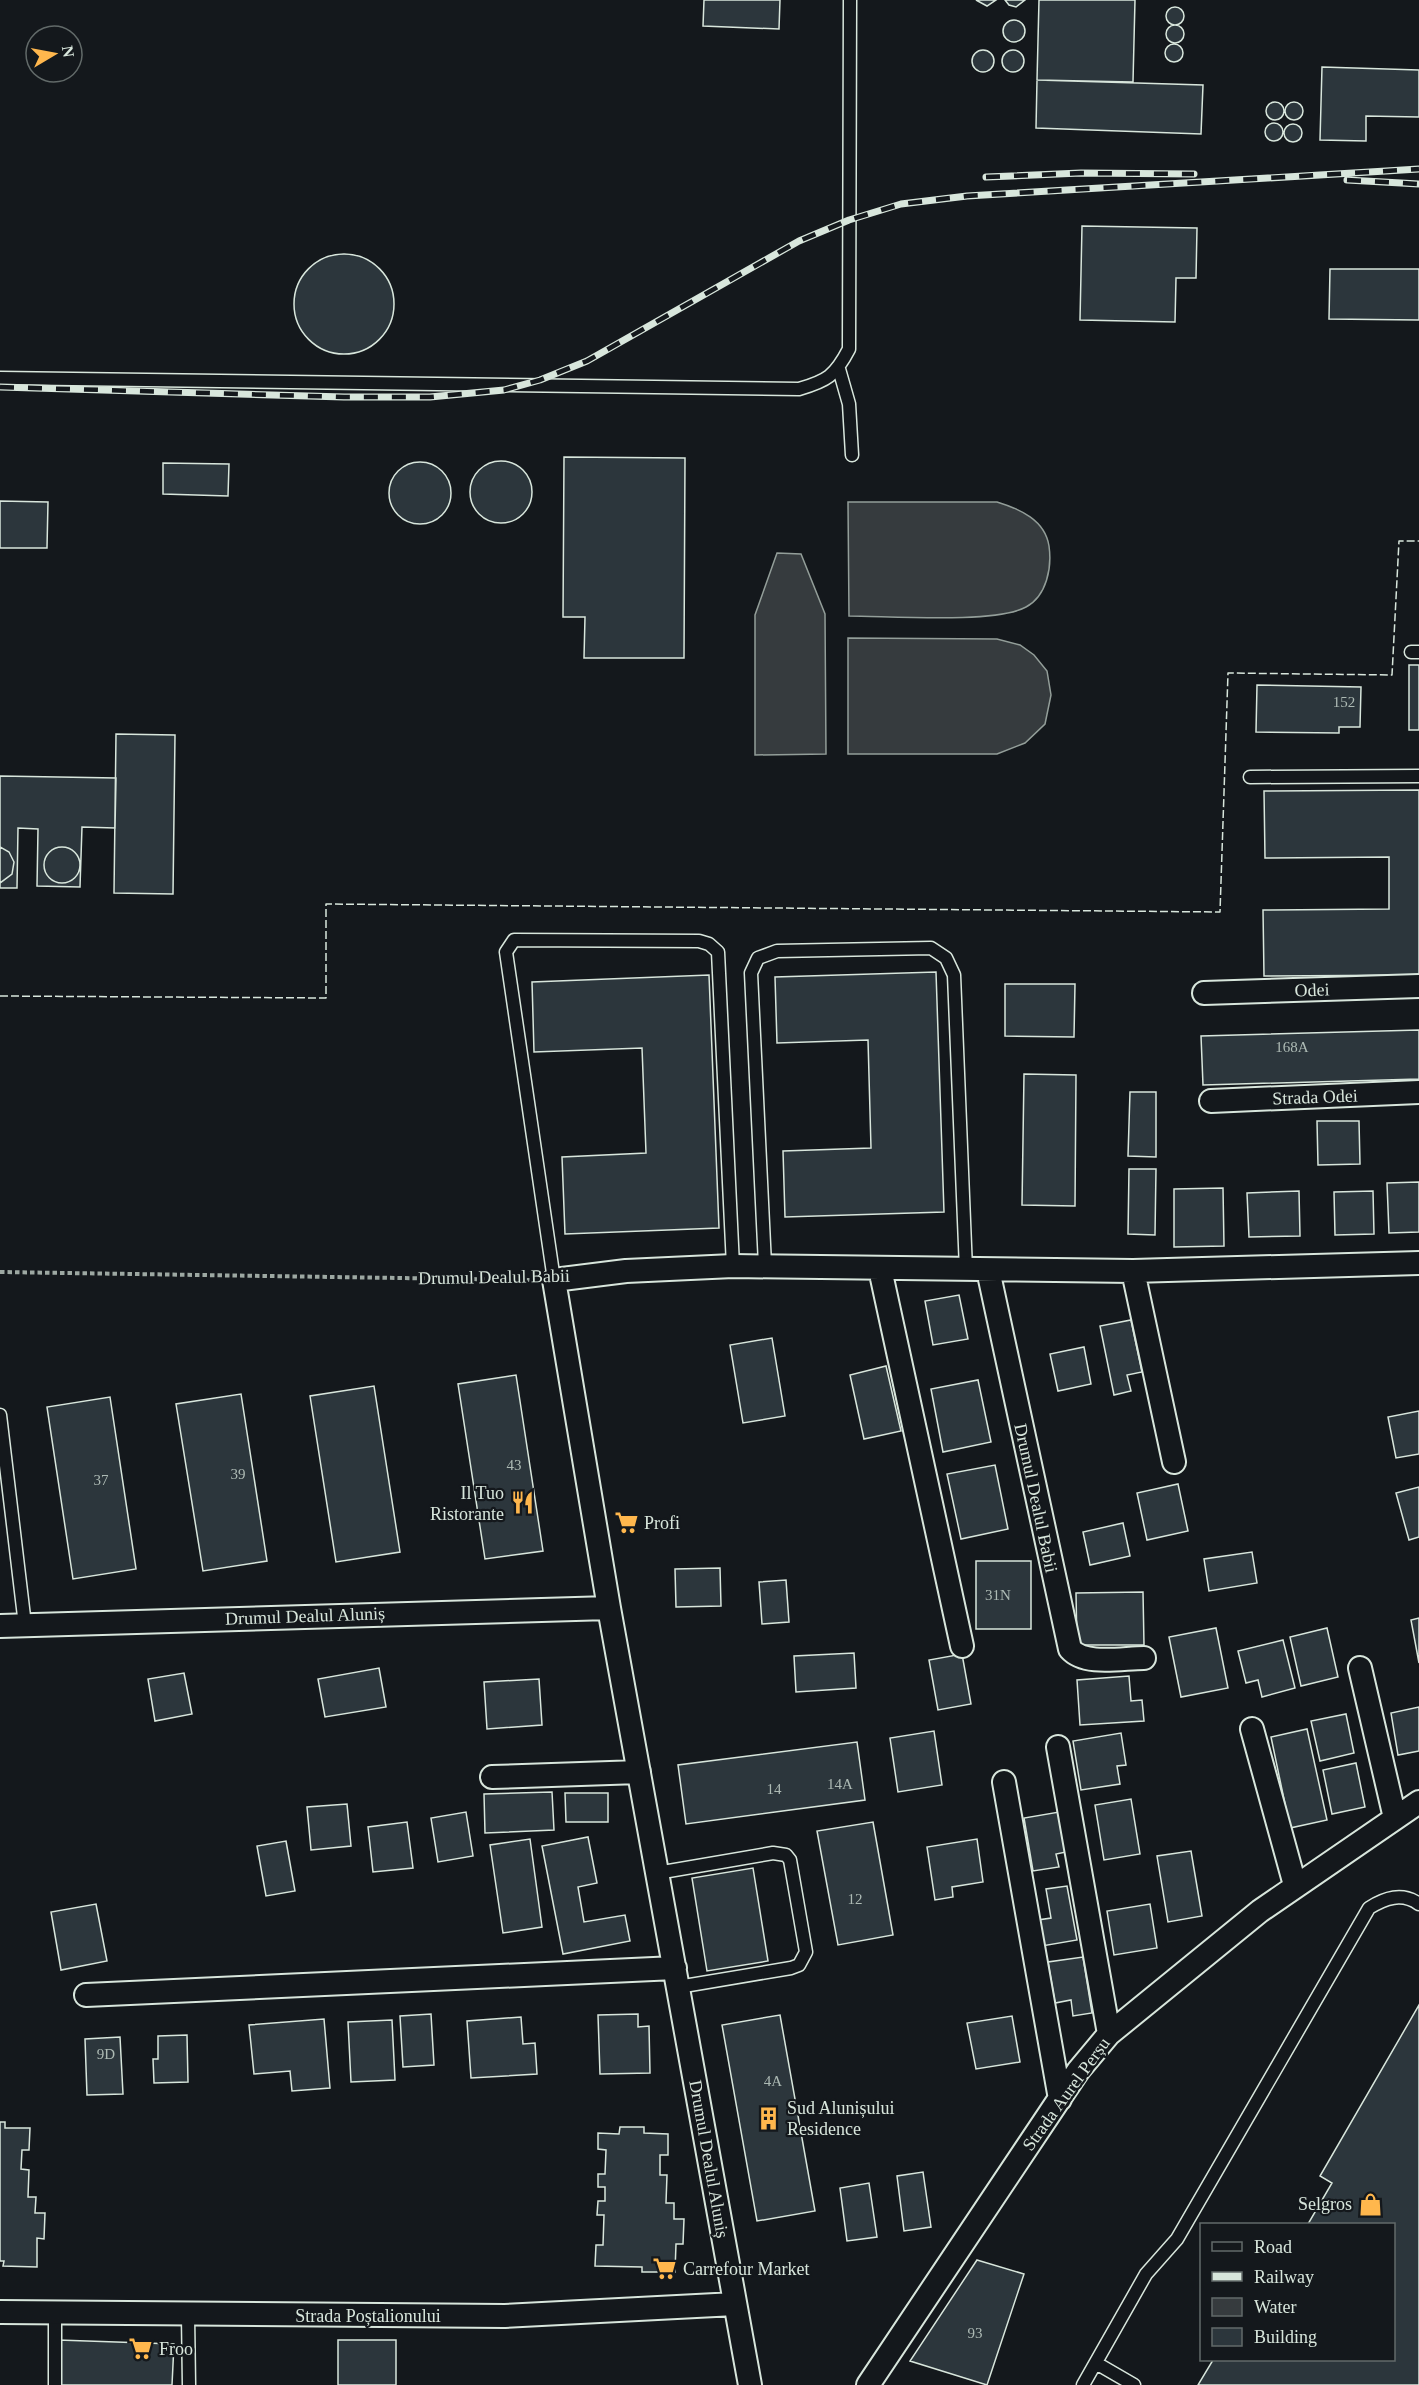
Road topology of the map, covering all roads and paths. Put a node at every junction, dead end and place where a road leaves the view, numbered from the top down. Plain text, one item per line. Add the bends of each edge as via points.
1 (850, 0) edge
2 (839, 369) junction
3 (0, 378) edge
4 (852, 455) dead end
5 (1419, 776) edge
6 (1250, 777) dead end
7 (1419, 986) edge
8 (1204, 993) dead end
9 (1419, 1092) edge
10 (1211, 1101) dead end
11 (765, 1265) junction
12 (733, 1266) junction
13 (1418, 1266) edge
14 (880, 1269) junction
15 (977, 1270) junction
16 (1133, 1271) junction
17 (0, 1272) edge
18 (554, 1280) junction
19 (0, 1415) edge
20 (1174, 1462) dead end
21 (609, 1608) junction
22 (25, 1625) junction
23 (0, 1626) edge
24 (962, 1646) dead end
25 (1144, 1658) dead end
26 (1360, 1668) dead end
27 (1252, 1730) dead end
28 (1058, 1747) dead end
29 (639, 1773) junction
30 (492, 1777) dead end
31 (1004, 1782) dead end
32 (1419, 1802) edge
33 (1395, 1818) junction
34 (657, 1873) junction
35 (1295, 1885) junction
36 (1419, 1904) edge
37 (676, 1977) junction
38 (86, 1995) dead end
39 (1109, 2034) junction
40 (1060, 2098) junction
41 (735, 2304) junction
42 (0, 2312) edge
43 (56, 2313) junction
44 (189, 2315) junction
45 (1096, 2363) junction
46 (56, 2385) edge
47 (189, 2385) edge
48 (750, 2385) edge
49 (868, 2385) edge
50 (1083, 2385) edge
51 (1134, 2385) edge

1 - 2 lane via 849,349
2 - 3 lane via 823,382 799,389
2 - 4 lane via 849,404
5 - 6 lane
7 - 8 street, Odei
9 - 10 street, Strada Odei
11 - 12 street, Drumul Dealul Babii
11 - 14 street, Drumul Dealul Babii
11 - 15 lane via 751,973 758,958 777,951 931,948 946,958 954,975
12 - 18 street, Drumul Dealul Babii via 626,1271
12 - 18 lane via 718,952 699,941 514,940 506,952
13 - 16 street, Drumul Dealul Babii
14 - 15 street, Drumul Dealul Babii
14 - 24 street
15 - 16 street, Drumul Dealul Babii
15 - 25 street, Drumul Dealul Babii via 1070,1649 1077,1656 1088,1658
16 - 20 street
17 - 18 path, Drumul Dealul Babii
18 - 21 street, Drumul Dealul Aluniș
19 - 22 lane
21 - 22 street, Drumul Dealul Aluniș
21 - 29 street, Drumul Dealul Aluniș
22 - 23 street, Drumul Dealul Aluniș
26 - 33 street
27 - 35 street
28 - 39 street
29 - 30 street
29 - 34 street, Drumul Dealul Aluniș
31 - 40 street
32 - 33 street, Strada Aurel Perșu
33 - 35 street, Strada Aurel Perșu
34 - 37 street, Drumul Dealul Aluniș
34 - 37 lane via 772,1853 786,1855 790,1860 806,1952 803,1960 791,1968
35 - 39 street, Strada Aurel Perșu
36 - 45 lane via 1397,1897 1369,1908 1177,2239 1146,2274
37 - 38 street
37 - 41 street, Drumul Dealul Aluniș
39 - 40 street, Strada Aurel Perșu via 1092,2051
40 - 49 street, Strada Aurel Perșu
41 - 44 street, Strada Poștalionului via 505,2316
41 - 48 street, Drumul Dealul Aluniș
42 - 43 street, Strada Poștalionului
43 - 44 street, Strada Poștalionului
43 - 46 lane
44 - 47 lane
45 - 50 lane
45 - 51 lane

